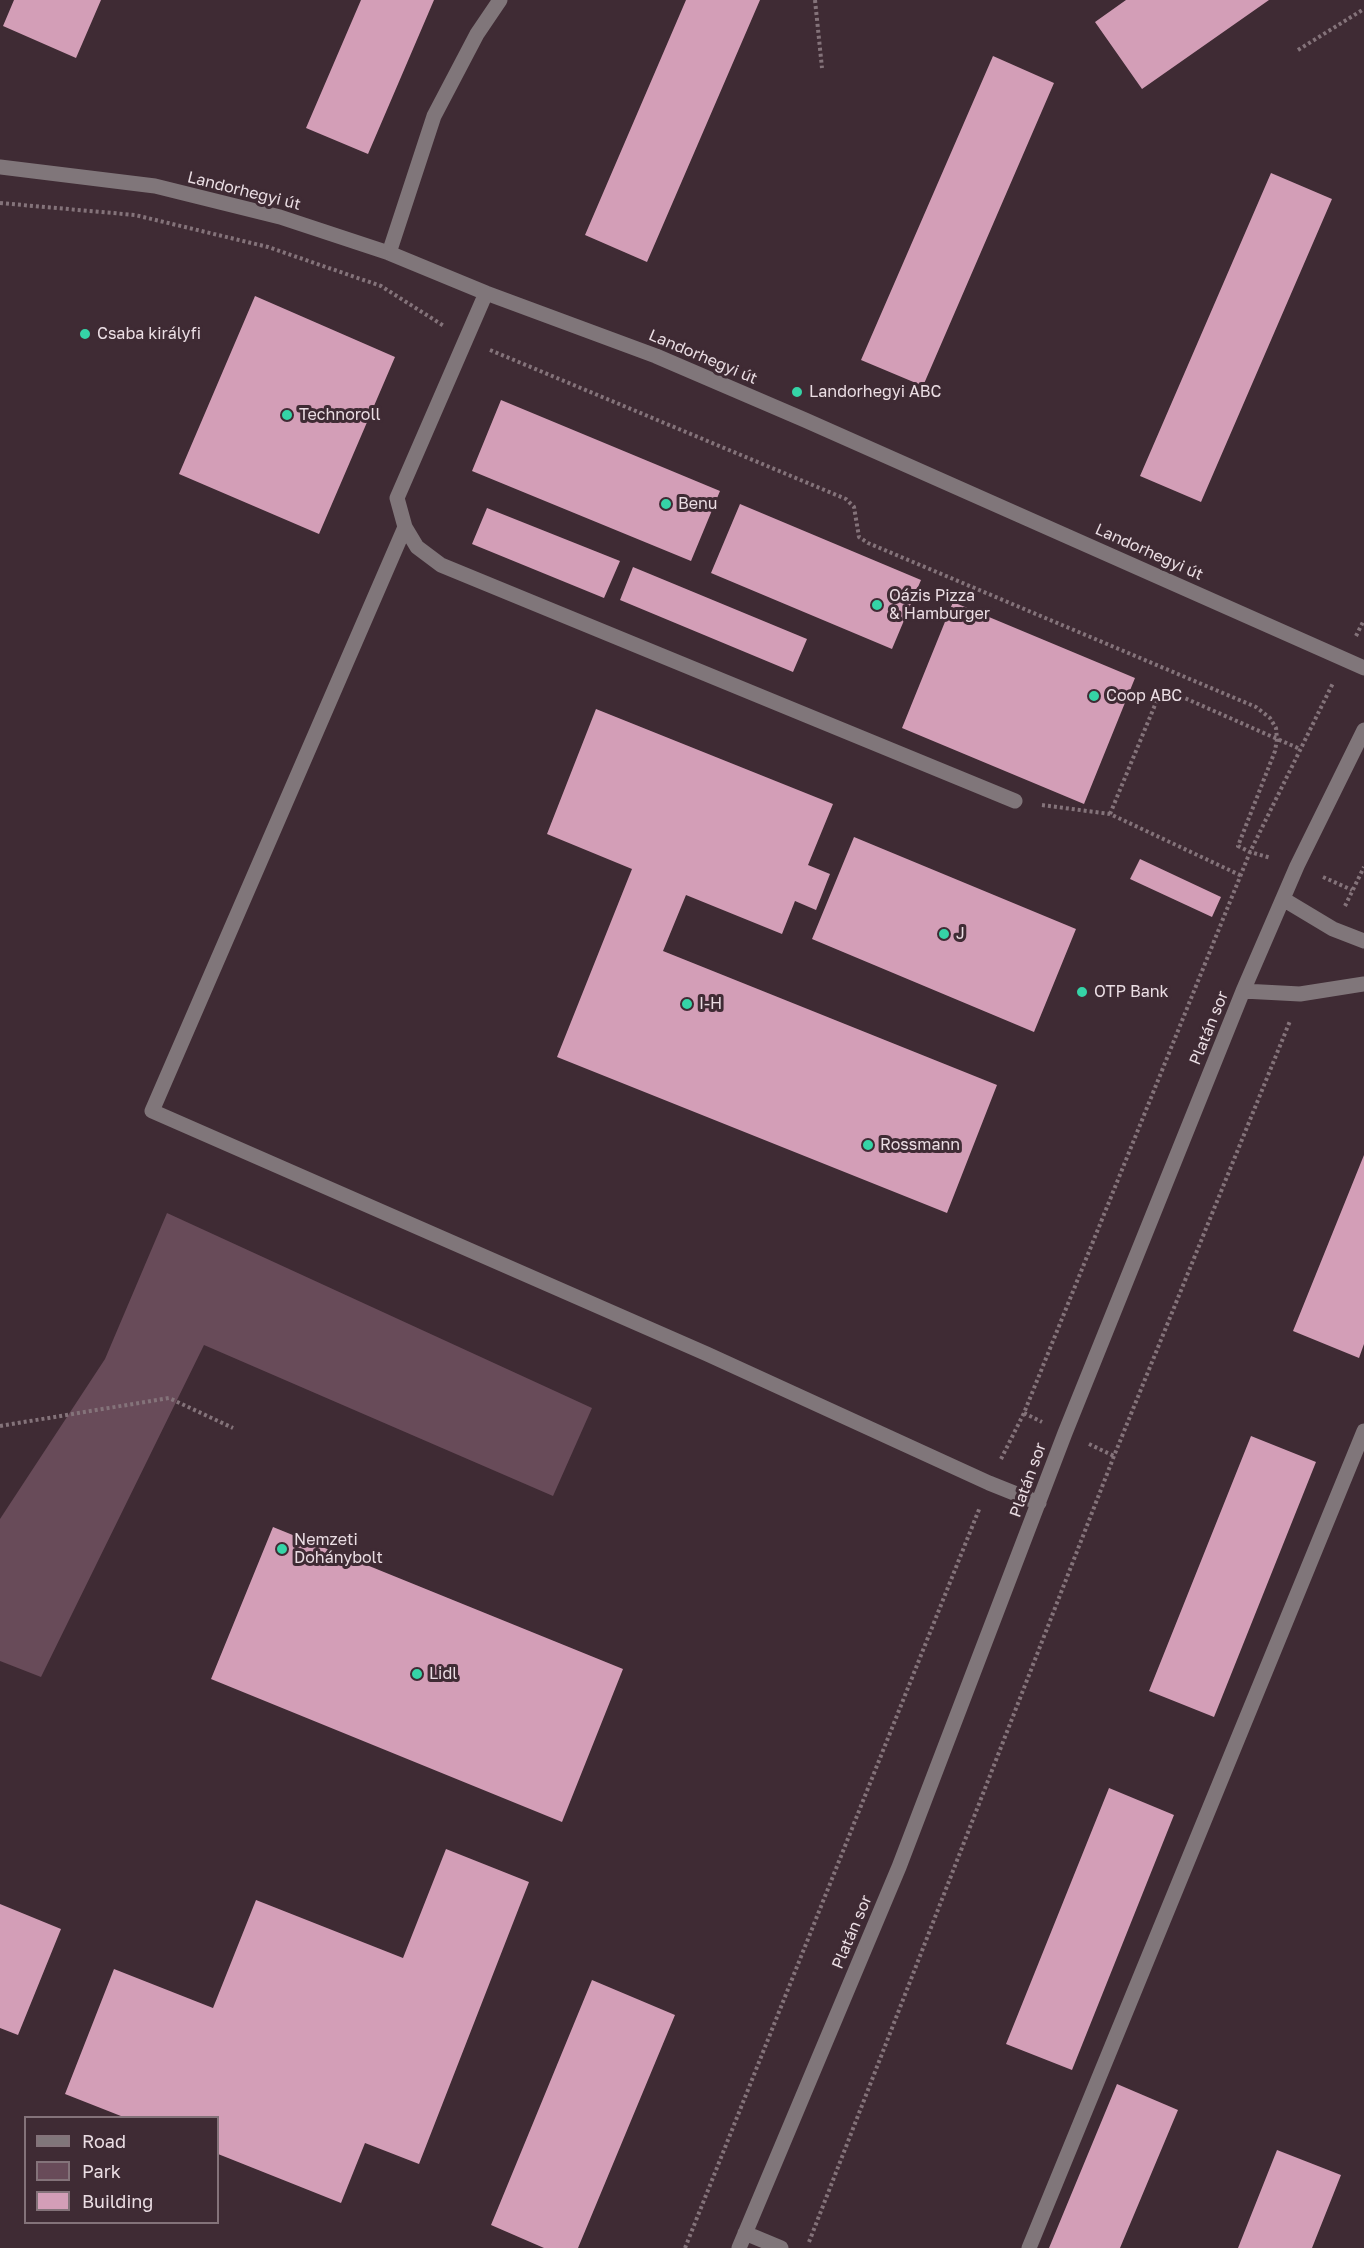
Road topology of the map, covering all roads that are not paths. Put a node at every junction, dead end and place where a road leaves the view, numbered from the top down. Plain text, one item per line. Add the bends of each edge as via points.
1 (500, 0) edge
2 (0, 166) edge
3 (389, 253) junction
4 (486, 293) junction
5 (405, 527) junction
6 (1364, 668) edge
7 (1364, 730) edge
8 (1015, 801) road end
9 (1282, 899) junction
10 (1364, 941) edge
11 (1364, 984) edge
12 (1243, 991) junction
13 (1364, 1431) edge
14 (1040, 1503) junction
15 (742, 2241) edge
16 (780, 2248) edge
17 (1029, 2248) edge

1 - 3 street via 477,34 434,116
2 - 3 street, Landorhegyi út via 155,186 280,217
3 - 4 street, Landorhegyi út
4 - 5 street via 397,498
4 - 6 street, Landorhegyi út via 699,374
5 - 8 street via 417,547 441,565
5 - 14 street via 152,1111
7 - 9 street, Platán sor
9 - 10 street via 1333,929
9 - 12 street, Platán sor
11 - 12 street via 1300,994
12 - 14 street, Platán sor
13 - 17 street
14 - 15 street, Platán sor via 898,1867
15 - 16 street

